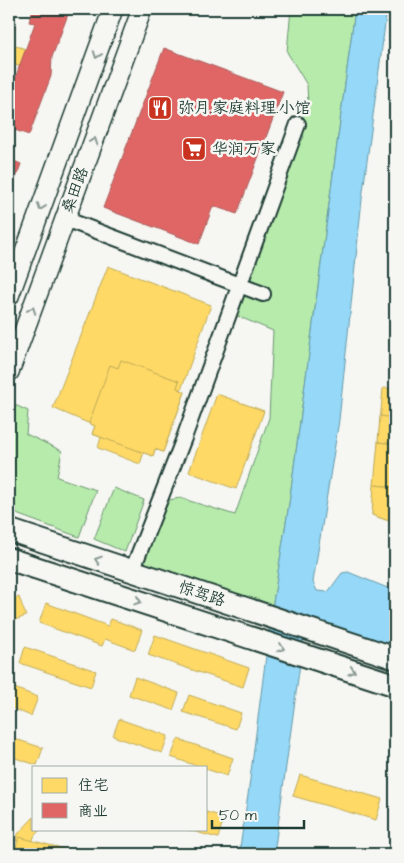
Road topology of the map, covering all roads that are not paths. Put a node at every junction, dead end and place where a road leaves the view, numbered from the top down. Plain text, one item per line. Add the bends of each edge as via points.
1 (114, 9) edge
2 (142, 9) edge
3 (298, 124) dead end
4 (65, 219) junction
5 (239, 285) junction
6 (263, 294) dead end
7 (9, 296) edge
8 (9, 372) edge
9 (9, 530) edge
10 (9, 559) edge
11 (132, 571) junction
12 (395, 658) edge
13 (395, 685) edge

1 -> 7 main road, 桑田路
4 -> 2 main road, 桑田路
3 - 5 street
4 - 5 street
8 -> 4 main road, 桑田路
5 - 6 street
5 - 11 street
11 -> 9 main road, 惊驾路
10 -> 13 main road, 惊驾路
11 - 12 main road, 惊驾路

